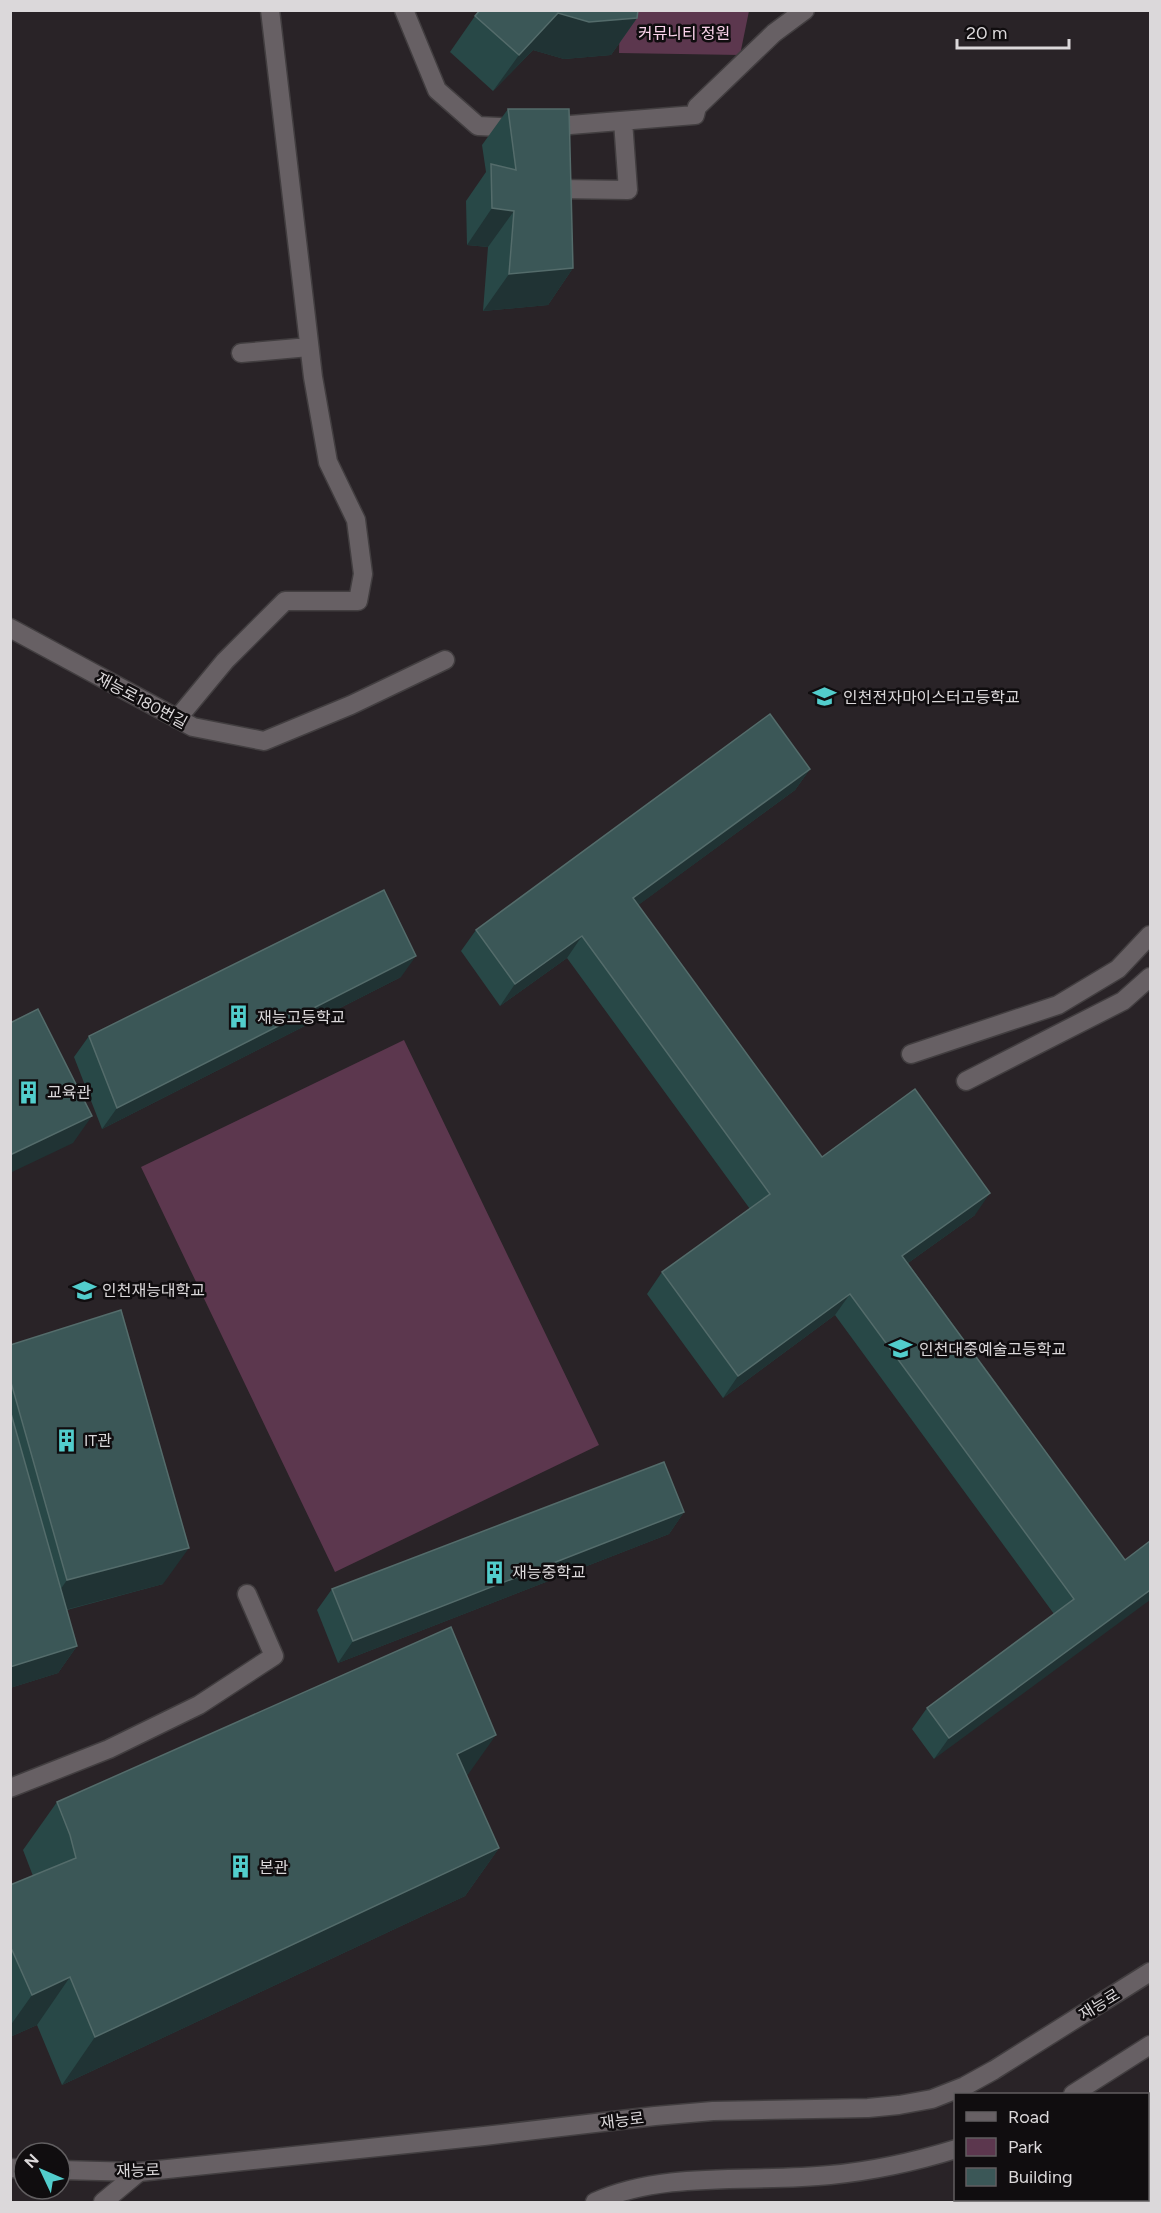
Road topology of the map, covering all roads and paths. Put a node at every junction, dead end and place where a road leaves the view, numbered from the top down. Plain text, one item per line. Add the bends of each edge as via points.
1 (270, 10) edge
2 (404, 10) edge
3 (805, 10) edge
4 (623, 121) junction
5 (559, 189) edge
6 (309, 347) junction
7 (241, 353) dead end
8 (10, 628) edge
9 (445, 660) dead end
10 (177, 719) junction
11 (1150, 935) edge
12 (1150, 977) edge
13 (910, 1054) dead end
14 (966, 1081) dead end
15 (248, 1594) dead end
16 (10, 1788) edge
17 (1150, 1972) edge
18 (1150, 2045) edge
19 (1075, 2093) edge
20 (954, 2150) edge
21 (72, 2170) edge
22 (139, 2172) junction
23 (103, 2202) edge
24 (595, 2202) edge

1 - 6 street
2 - 4 street via 437,90 478,126 526,129
3 - 4 street via 774,33 698,107 695,115
4 - 5 street via 628,190
6 - 7 street
6 - 10 street via 328,462 356,520 363,574 358,601 285,601 225,661
8 - 10 street, 재능로180번길
9 - 10 street, 재능로180번길 via 264,741 193,728
11 - 13 street via 1118,969 1058,1005
12 - 14 street via 1123,1001
15 - 16 street via 274,1656 199,1705 109,1749
17 - 22 street, 재능로 via 994,2070 932,2099 868,2108 655,2116
18 - 19 street
20 - 24 street via 911,2163 830,2176 682,2182 614,2194
21 - 22 street, 재능로
22 - 23 street

